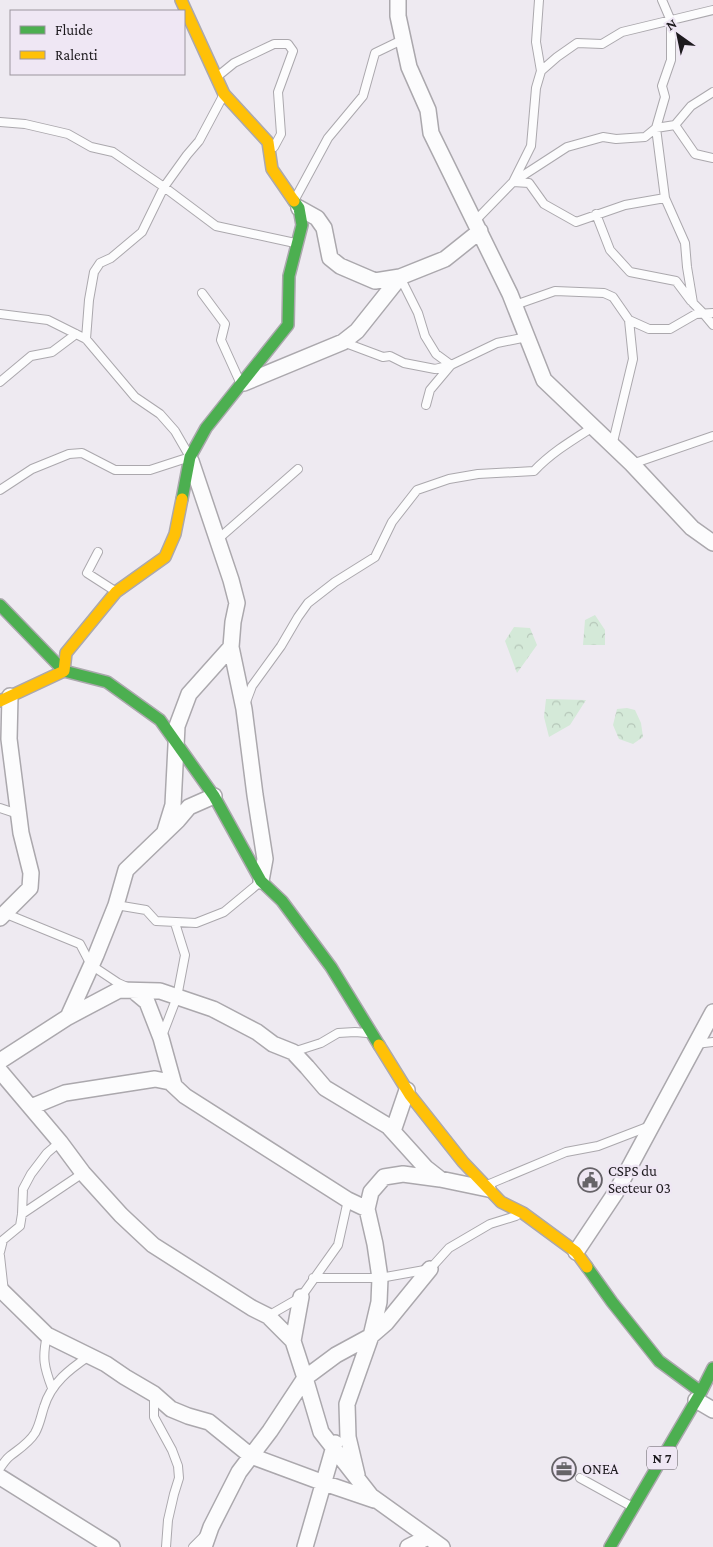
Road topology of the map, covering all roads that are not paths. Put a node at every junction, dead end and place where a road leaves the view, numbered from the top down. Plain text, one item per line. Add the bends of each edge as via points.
1 (181, 0) edge
2 (398, 0) edge
3 (538, 0) edge
4 (662, 0) edge
5 (193, 9) dead end
6 (713, 10) edge
7 (671, 21) junction
8 (194, 28) junction
9 (404, 40) junction
10 (541, 71) junction
11 (217, 78) junction
12 (713, 92) edge
13 (224, 94) junction
14 (0, 122) edge
15 (675, 125) junction
16 (656, 128) junction
17 (270, 156) junction
18 (713, 158) edge
19 (513, 182) junction
20 (164, 187) junction
21 (665, 198) junction
22 (297, 204) junction
23 (596, 214) junction
24 (478, 226) junction
25 (297, 244) junction
26 (400, 277) junction
27 (202, 293) dead end
28 (692, 303) junction
29 (515, 305) junction
30 (704, 313) junction
31 (713, 313) edge
32 (0, 314) edge
33 (629, 320) junction
34 (713, 325) edge
35 (76, 334) junction
36 (527, 337) junction
37 (86, 340) junction
38 (343, 342) junction
39 (450, 365) junction
40 (0, 382) edge
41 (241, 384) junction
42 (426, 406) dead end
43 (592, 427) junction
44 (713, 436) edge
45 (612, 446) junction
46 (190, 457) junction
47 (632, 464) junction
48 (298, 469) dead end
49 (0, 490) edge
50 (217, 540) junction
51 (713, 543) edge
52 (98, 552) dead end
53 (116, 592) junction
54 (0, 605) edge
55 (231, 647) junction
56 (64, 671) junction
57 (5, 699) edge
58 (244, 709) junction
59 (175, 741) junction
60 (214, 796) junction
61 (0, 808) edge
62 (18, 814) junction
63 (165, 833) junction
64 (261, 881) junction
65 (116, 905) junction
66 (2, 915) edge
67 (175, 923) junction
68 (91, 965) junction
69 (136, 992) junction
70 (177, 997) junction
71 (713, 1012) edge
72 (68, 1017) junction
73 (372, 1033) junction
74 (161, 1038) junction
75 (713, 1042) edge
76 (696, 1044) junction
77 (293, 1052) junction
78 (0, 1061) edge
79 (3, 1080) edge
80 (174, 1085) junction
81 (407, 1090) junction
82 (31, 1107) junction
83 (653, 1125) junction
84 (393, 1131) junction
85 (60, 1142) junction
86 (83, 1173) junction
87 (440, 1179) junction
88 (488, 1188) junction
89 (348, 1200) junction
90 (367, 1209) junction
91 (523, 1213) junction
92 (22, 1214) junction
93 (0, 1252) edge
94 (576, 1252) junction
95 (0, 1256) edge
96 (430, 1269) junction
97 (313, 1278) junction
98 (380, 1278) junction
99 (2, 1291) edge
100 (301, 1297) junction
101 (268, 1316) junction
102 (47, 1335) junction
103 (371, 1336) junction
104 (293, 1340) junction
105 (89, 1356) junction
106 (713, 1368) edge
107 (305, 1378) junction
108 (52, 1388) junction
109 (154, 1394) junction
110 (699, 1396) junction
111 (347, 1404) junction
112 (713, 1410) edge
113 (264, 1439) junction
114 (333, 1448) junction
115 (251, 1456) junction
116 (275, 1465) junction
117 (0, 1468) edge
118 (0, 1477) edge
119 (580, 1478) dead end
120 (359, 1481) junction
121 (324, 1483) junction
122 (378, 1501) junction
123 (633, 1507) junction
124 (211, 1527) junction
125 (428, 1537) junction
126 (112, 1547) edge
127 (166, 1547) edge
128 (193, 1547) edge
129 (204, 1547) edge
130 (305, 1547) edge
131 (408, 1547) edge
132 (442, 1547) edge
133 (610, 1547) edge

1 - 8 main road
2 - 9 street
3 - 10 lane via 536,42
4 - 7 lane
5 - 8 lane
6 - 7 lane
7 - 10 lane via 622,32 602,44 577,43
7 - 16 lane via 671,60 662,86 665,97
8 - 11 main road
9 - 22 lane via 375,53 363,96 328,138
9 - 24 street via 410,67 428,110 430,133
10 - 19 lane via 536,88 531,146
11 - 13 main road
11 - 17 lane via 234,64 274,44 288,44 293,51 278,92 281,134
12 - 15 lane via 690,106
13 - 17 main road via 268,142
13 - 20 lane via 199,141
14 - 20 lane via 68,134 91,147 113,152
15 - 16 lane
15 - 18 lane via 695,154
16 - 19 lane via 645,137 603,137 567,147
16 - 21 lane
17 - 22 main road via 272,169
19 - 23 lane via 529,183 544,204 576,222
19 - 24 lane
20 - 25 lane via 216,226
20 - 37 lane via 142,232 111,258 100,263 94,272
21 - 23 lane via 626,204
21 - 28 lane via 685,243
22 - 25 main road via 302,225
22 - 26 street via 318,218 324,228 330,258 340,266 375,281
23 - 28 lane via 610,250 630,272 676,281
24 - 26 street via 445,259
24 - 29 street
25 - 41 main road via 289,276 288,325
26 - 38 street via 357,331
26 - 39 lane via 436,354
27 - 41 lane via 225,324 221,340
28 - 30 lane
29 - 33 lane via 555,291 604,293 613,297
29 - 36 street
30 - 31 lane
30 - 33 lane via 696,314 670,329 649,329
30 - 34 lane
32 - 35 lane via 48,320
33 - 45 lane via 633,359
35 - 37 lane
35 - 40 lane via 52,352 31,356
36 - 39 lane via 497,343
36 - 43 street via 544,380
37 - 46 lane via 135,397 160,414 176,431
38 - 39 lane via 404,363 434,369
38 - 41 street
39 - 42 lane via 430,390
41 - 46 main road via 206,428
43 - 45 street
43 - 58 lane via 560,448 534,472 478,474 417,490 392,522 375,557 308,603 252,686
44 - 47 lane
45 - 47 street
46 - 49 lane via 150,470 115,470 82,452 69,454 32,469
46 - 50 street
46 - 53 main road via 175,534 165,557
47 - 51 street via 692,528
48 - 50 lane
50 - 55 street via 237,603
52 - 53 lane via 87,573
53 - 56 main road via 66,654
54 - 56 main road
55 - 58 street
55 - 59 street via 189,694
56 - 57 main road
56 - 59 main road via 107,682 160,720
57 - 62 street
58 - 64 street via 265,859
59 - 60 main road
59 - 63 street via 173,805
60 - 63 street via 189,807
60 - 64 main road
61 - 62 lane
62 - 66 street via 32,873 30,888
63 - 65 street via 126,870
64 - 67 lane via 224,912 196,923
64 - 73 main road via 282,901 332,967
65 - 67 lane via 146,910 156,921
65 - 68 street
66 - 68 lane via 80,944
67 - 70 lane via 185,955
68 - 69 lane
68 - 72 street
69 - 70 street via 160,991
69 - 72 street via 119,990
69 - 74 street via 146,1002
70 - 74 lane
70 - 77 street via 213,1009
71 - 76 street
72 - 78 street
73 - 77 lane via 338,1034
73 - 81 main road
74 - 80 street
75 - 76 lane
76 - 83 street
77 - 84 street via 325,1088
79 - 82 street
80 - 82 street via 155,1079 110,1085 65,1093
80 - 89 street via 185,1096
81 - 84 street
81 - 88 main road via 463,1162
82 - 85 street
83 - 88 lane via 598,1146 566,1152
83 - 94 street via 616,1192
84 - 87 street
85 - 86 street
85 - 92 lane via 31,1174 24,1189
86 - 92 lane
86 - 101 street via 153,1245
87 - 88 street
87 - 90 street via 403,1174 384,1177 371,1192
88 - 91 main road via 501,1202
89 - 90 street
89 - 97 lane via 338,1245
90 - 98 street
91 - 94 main road
91 - 96 lane via 490,1224 449,1248
92 - 93 lane via 20,1226 3,1240
94 - 110 main road via 659,1361
95 - 99 lane
96 - 98 lane
96 - 103 street via 386,1323
97 - 98 lane
97 - 100 lane
98 - 103 street
99 - 102 street
100 - 101 lane
100 - 104 street
101 - 104 street
102 - 105 street
102 - 108 lane via 45,1370
103 - 107 street via 336,1355
103 - 111 street
104 - 107 street
105 - 108 lane
105 - 109 street
106 - 110 main road, N 7
107 - 113 street
107 - 114 street via 321,1432
108 - 117 lane via 35,1434
109 - 115 street via 171,1409 209,1422
109 - 127 lane via 154,1417 172,1450 179,1478 168,1520
110 - 112 street
110 - 123 main road, N 7
111 - 114 street
111 - 120 street via 348,1437
113 - 115 street
113 - 116 street
114 - 120 street
114 - 121 street
115 - 116 street
115 - 124 street via 239,1472
116 - 121 street
118 - 126 street
119 - 123 lane
120 - 122 street
121 - 122 street
121 - 130 street
122 - 125 street
123 - 133 main road, N 7
124 - 128 lane
124 - 129 street
125 - 131 street
125 - 132 street

